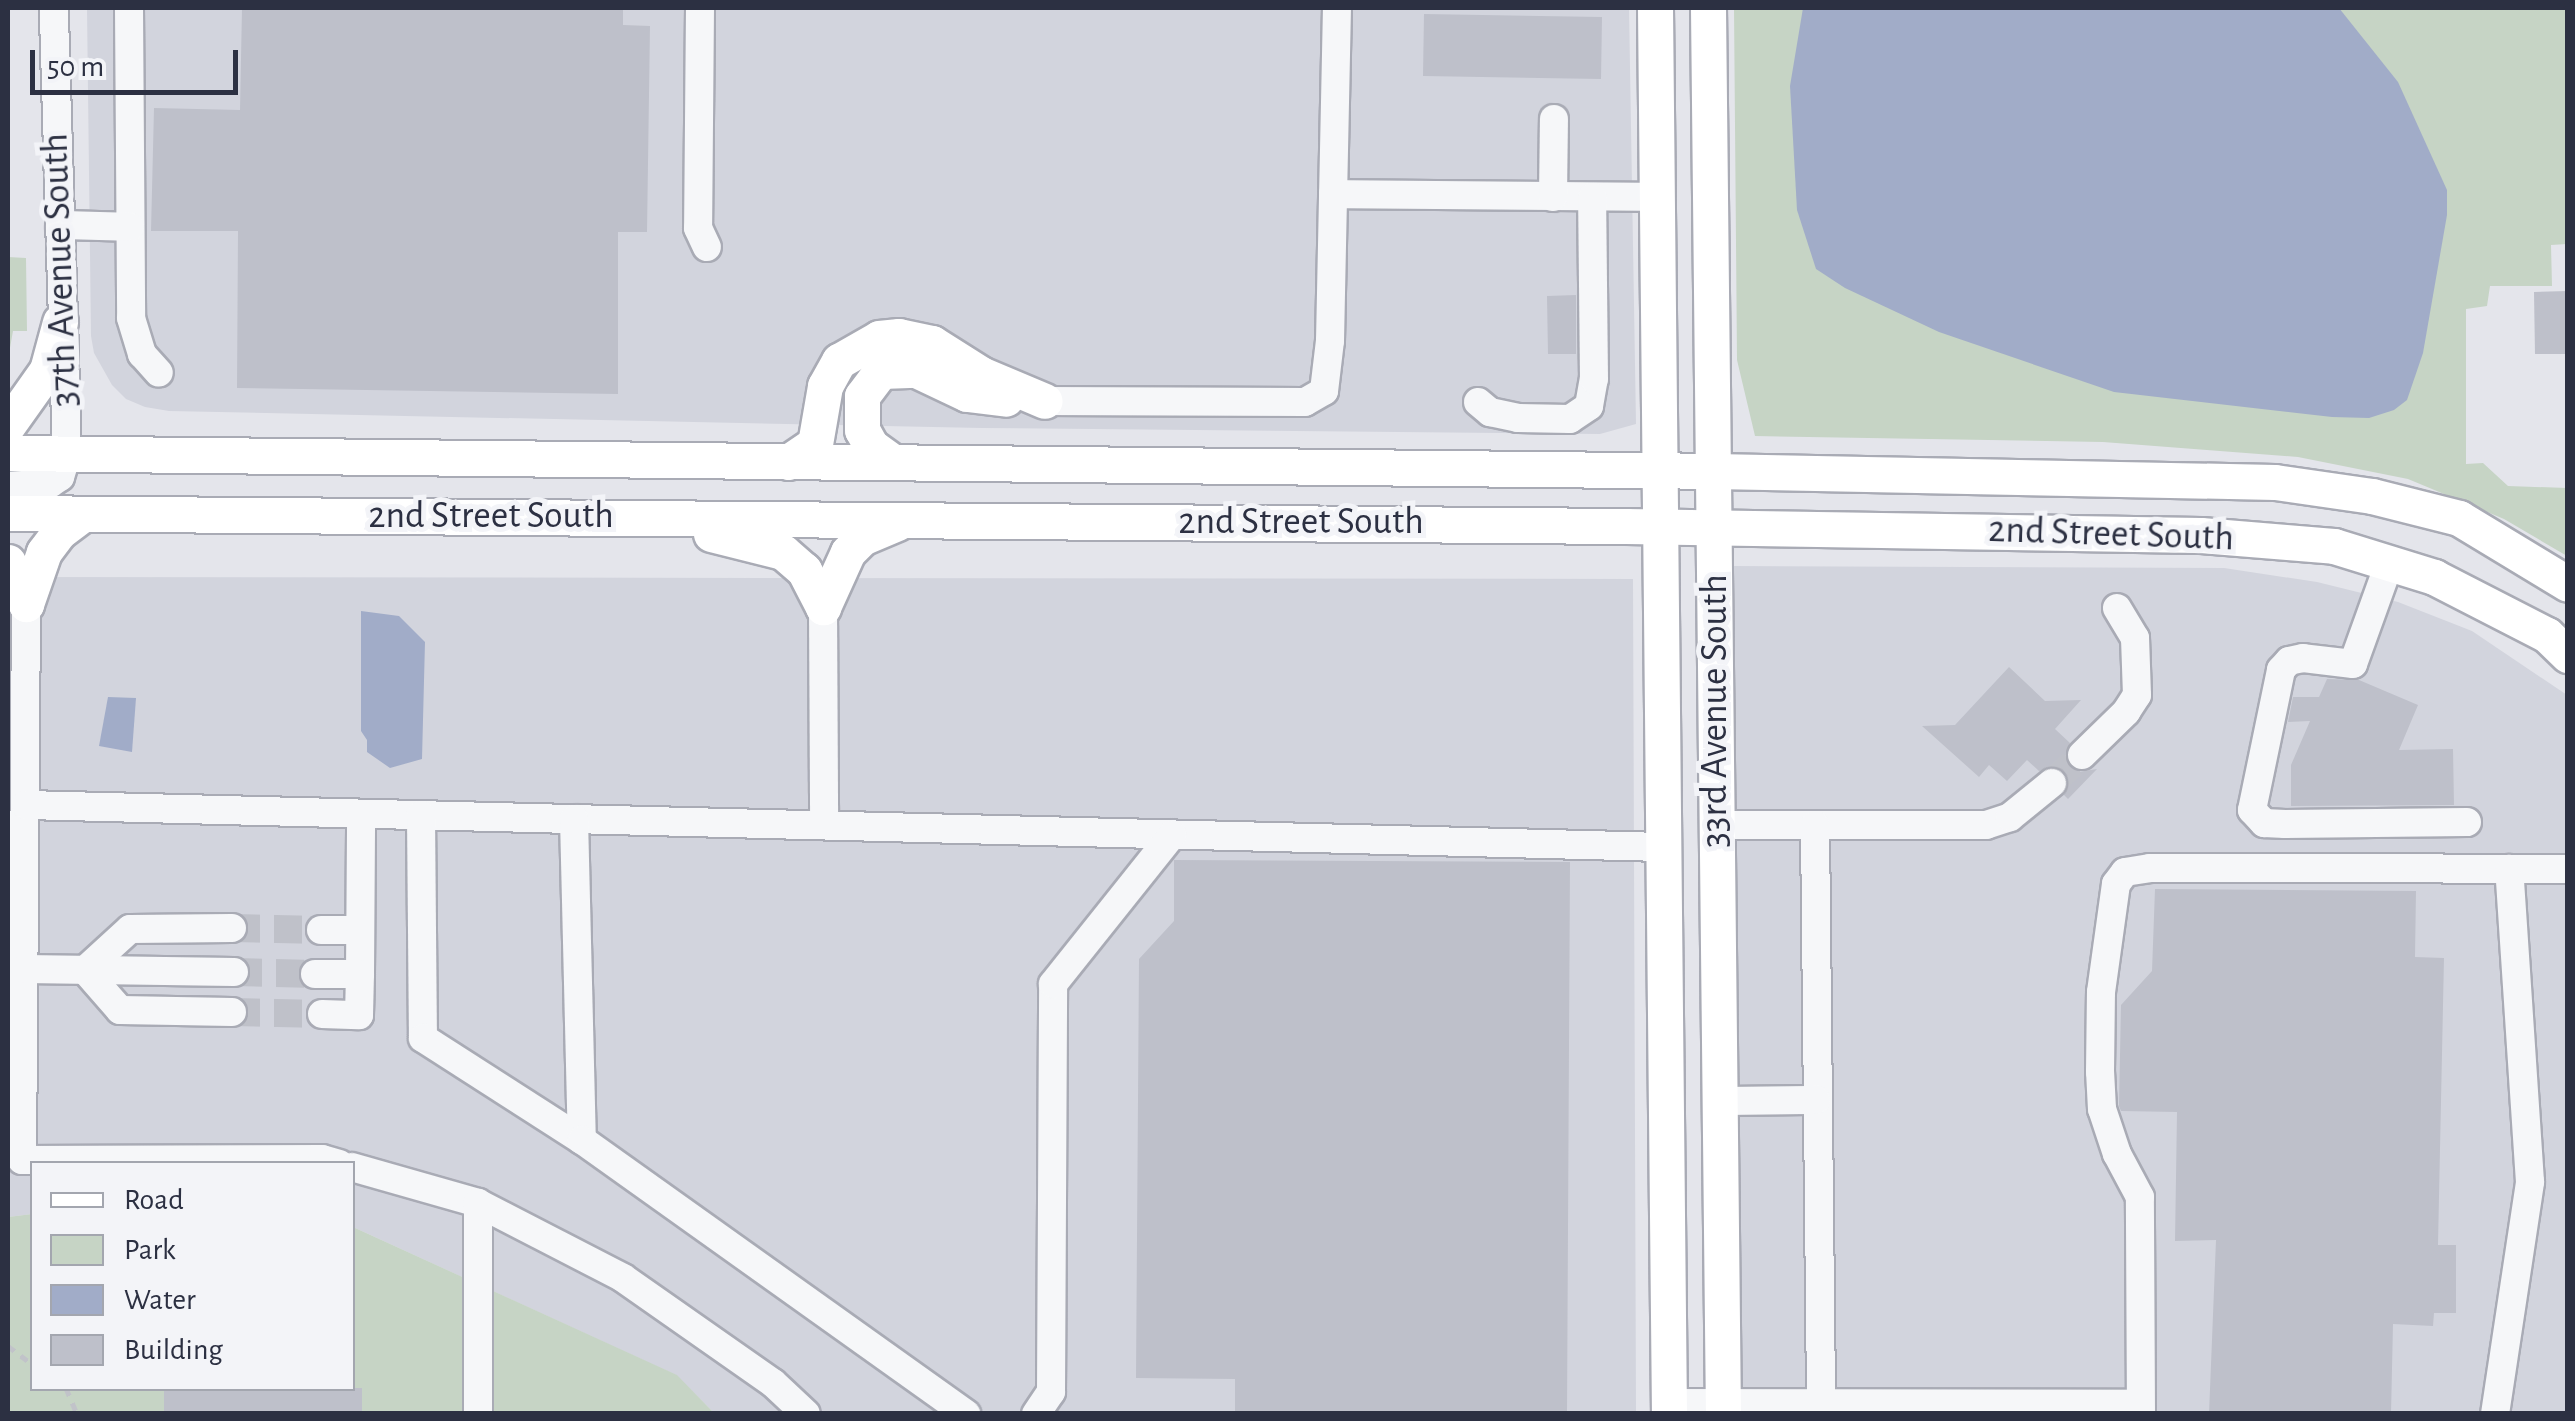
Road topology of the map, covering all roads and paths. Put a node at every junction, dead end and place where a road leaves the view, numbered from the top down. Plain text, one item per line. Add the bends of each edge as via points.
1 (54, 8) edge
2 (129, 8) edge
3 (700, 8) edge
4 (1336, 8) edge
5 (1655, 8) edge
6 (1708, 8) edge
7 (1554, 119) dead end
8 (1333, 194) junction
9 (1552, 197) junction
10 (1592, 197) junction
11 (1656, 197) junction
12 (60, 225) junction
13 (130, 228) junction
14 (706, 248) dead end
15 (60, 322) junction
16 (160, 373) dead end
17 (1045, 401) junction
18 (1478, 402) dead end
19 (8, 425) edge
20 (8, 454) edge
21 (66, 454) junction
22 (788, 462) junction
23 (893, 462) junction
24 (1658, 470) junction
25 (1714, 471) junction
26 (8, 486) edge
27 (8, 513) edge
28 (82, 514) junction
29 (646, 518) junction
30 (904, 520) junction
31 (1658, 526) junction
32 (1715, 526) junction
33 (8, 562) edge
34 (2389, 564) junction
35 (2568, 584) edge
36 (26, 604) junction
37 (823, 606) junction
38 (2117, 608) dead end
39 (2568, 655) edge
40 (2082, 755) tunnel mouth
41 (2052, 783) tunnel mouth
42 (26, 805) junction
43 (361, 814) junction
44 (421, 815) junction
45 (574, 819) junction
46 (2467, 822) dead end
47 (1716, 825) junction
48 (1815, 825) junction
49 (824, 826) junction
50 (1172, 835) junction
51 (1663, 847) junction
52 (2509, 870) junction
53 (2568, 870) edge
54 (232, 928) tunnel mouth
55 (321, 930) tunnel mouth
56 (360, 930) junction
57 (24, 968) junction
58 (85, 970) junction
59 (234, 972) tunnel mouth
60 (315, 974) tunnel mouth
61 (360, 974) junction
62 (232, 1012) tunnel mouth
63 (322, 1014) tunnel mouth
64 (1816, 1100) junction
65 (1718, 1101) junction
66 (582, 1140) junction
67 (174, 1161) edge
68 (355, 1168) edge
69 (478, 1203) junction
70 (8, 1346) edge
71 (30, 1362) edge
72 (1821, 1402) junction
73 (1669, 1408) edge
74 (1723, 1408) edge
75 (1776, 1408) edge
76 (2141, 1409) edge
77 (478, 1414) edge
78 (806, 1414) edge
79 (966, 1414) edge
80 (1036, 1414) edge
81 (2495, 1414) edge

1 - 12 street, 37th Avenue South
2 - 13 street
3 - 14 street via 698,228
4 - 8 street
5 - 11 main road, 33rd Avenue South
6 - 25 main road, 33rd Avenue South
7 - 9 street
8 - 9 street
8 - 17 street via 1330,340 1324,390 1316,399
9 - 10 street
10 - 11 street
10 - 18 street via 1589,406 1570,419 1518,418
11 - 24 main road, 33rd Avenue South
12 - 13 street
12 - 15 street, 37th Avenue South
13 - 16 street via 131,318 142,354
15 - 19 main road via 47,370
15 - 21 street, 37th Avenue South
17 - 22 main road via 981,374 932,343 879,338 839,362 825,386 815,444
17 - 23 main road via 967,394 932,374 881,371 862,396 862,430
20 - 21 main road, 2nd Street South
21 - 22 main road, 2nd Street South
21 - 26 street, 37th Avenue South via 60,477 51,483
22 - 23 main road, 2nd Street South
23 - 24 main road, 2nd Street South
24 - 25 main road, 2nd Street South
24 - 31 main road, 33rd Avenue South
25 - 32 main road, 33rd Avenue South
25 - 35 main road, 2nd Street South via 2275,482 2459,518
27 - 28 main road, 2nd Street South
28 - 29 main road, 2nd Street South
28 - 36 main road via 44,552
29 - 30 main road, 2nd Street South
29 - 37 main road via 783,552 804,570
30 - 31 main road, 2nd Street South
30 - 37 main road via 862,538 848,552
31 - 32 main road, 2nd Street South
31 - 51 main road, 33rd Avenue South
32 - 34 main road, 2nd Street South via 2201,535 2334,546
32 - 47 main road, 33rd Avenue South
33 - 36 main road
34 - 39 main road, 2nd Street South via 2450,585 2546,635
34 - 46 street via 2353,664 2303,658 2282,670 2253,795 2255,818 2285,824
36 - 42 street
37 - 49 street
38 - 40 street via 2135,638 2136,695
41 - 48 street via 2000,822
42 - 43 street
42 - 57 street
43 - 44 street
43 - 56 street
44 - 45 street
44 - 66 street via 423,1038
45 - 49 street
45 - 66 street
47 - 48 street
47 - 65 main road, 33rd Avenue South
48 - 64 street
49 - 50 street
50 - 51 street
50 - 80 street via 1053,984 1052,1392
51 - 73 main road, 33rd Avenue South
52 - 53 street
52 - 76 street via 2150,868 2125,872 2116,884 2101,992 2101,1090 2117,1154 2140,1197
52 - 81 street via 2530,1182
54 - 58 street via 130,929
55 - 56 street
56 - 61 street
57 - 58 street
57 - 67 street via 22,1160
58 - 59 street
58 - 62 street via 120,1010
60 - 61 street
61 - 63 street via 359,1015
64 - 65 street
64 - 72 street
65 - 74 main road, 33rd Avenue South
66 - 79 street
68 - 69 street
69 - 77 street
69 - 78 street via 623,1278 773,1382
70 - 71 path
72 - 75 street
72 - 76 street
73 - 74 street
74 - 75 street

